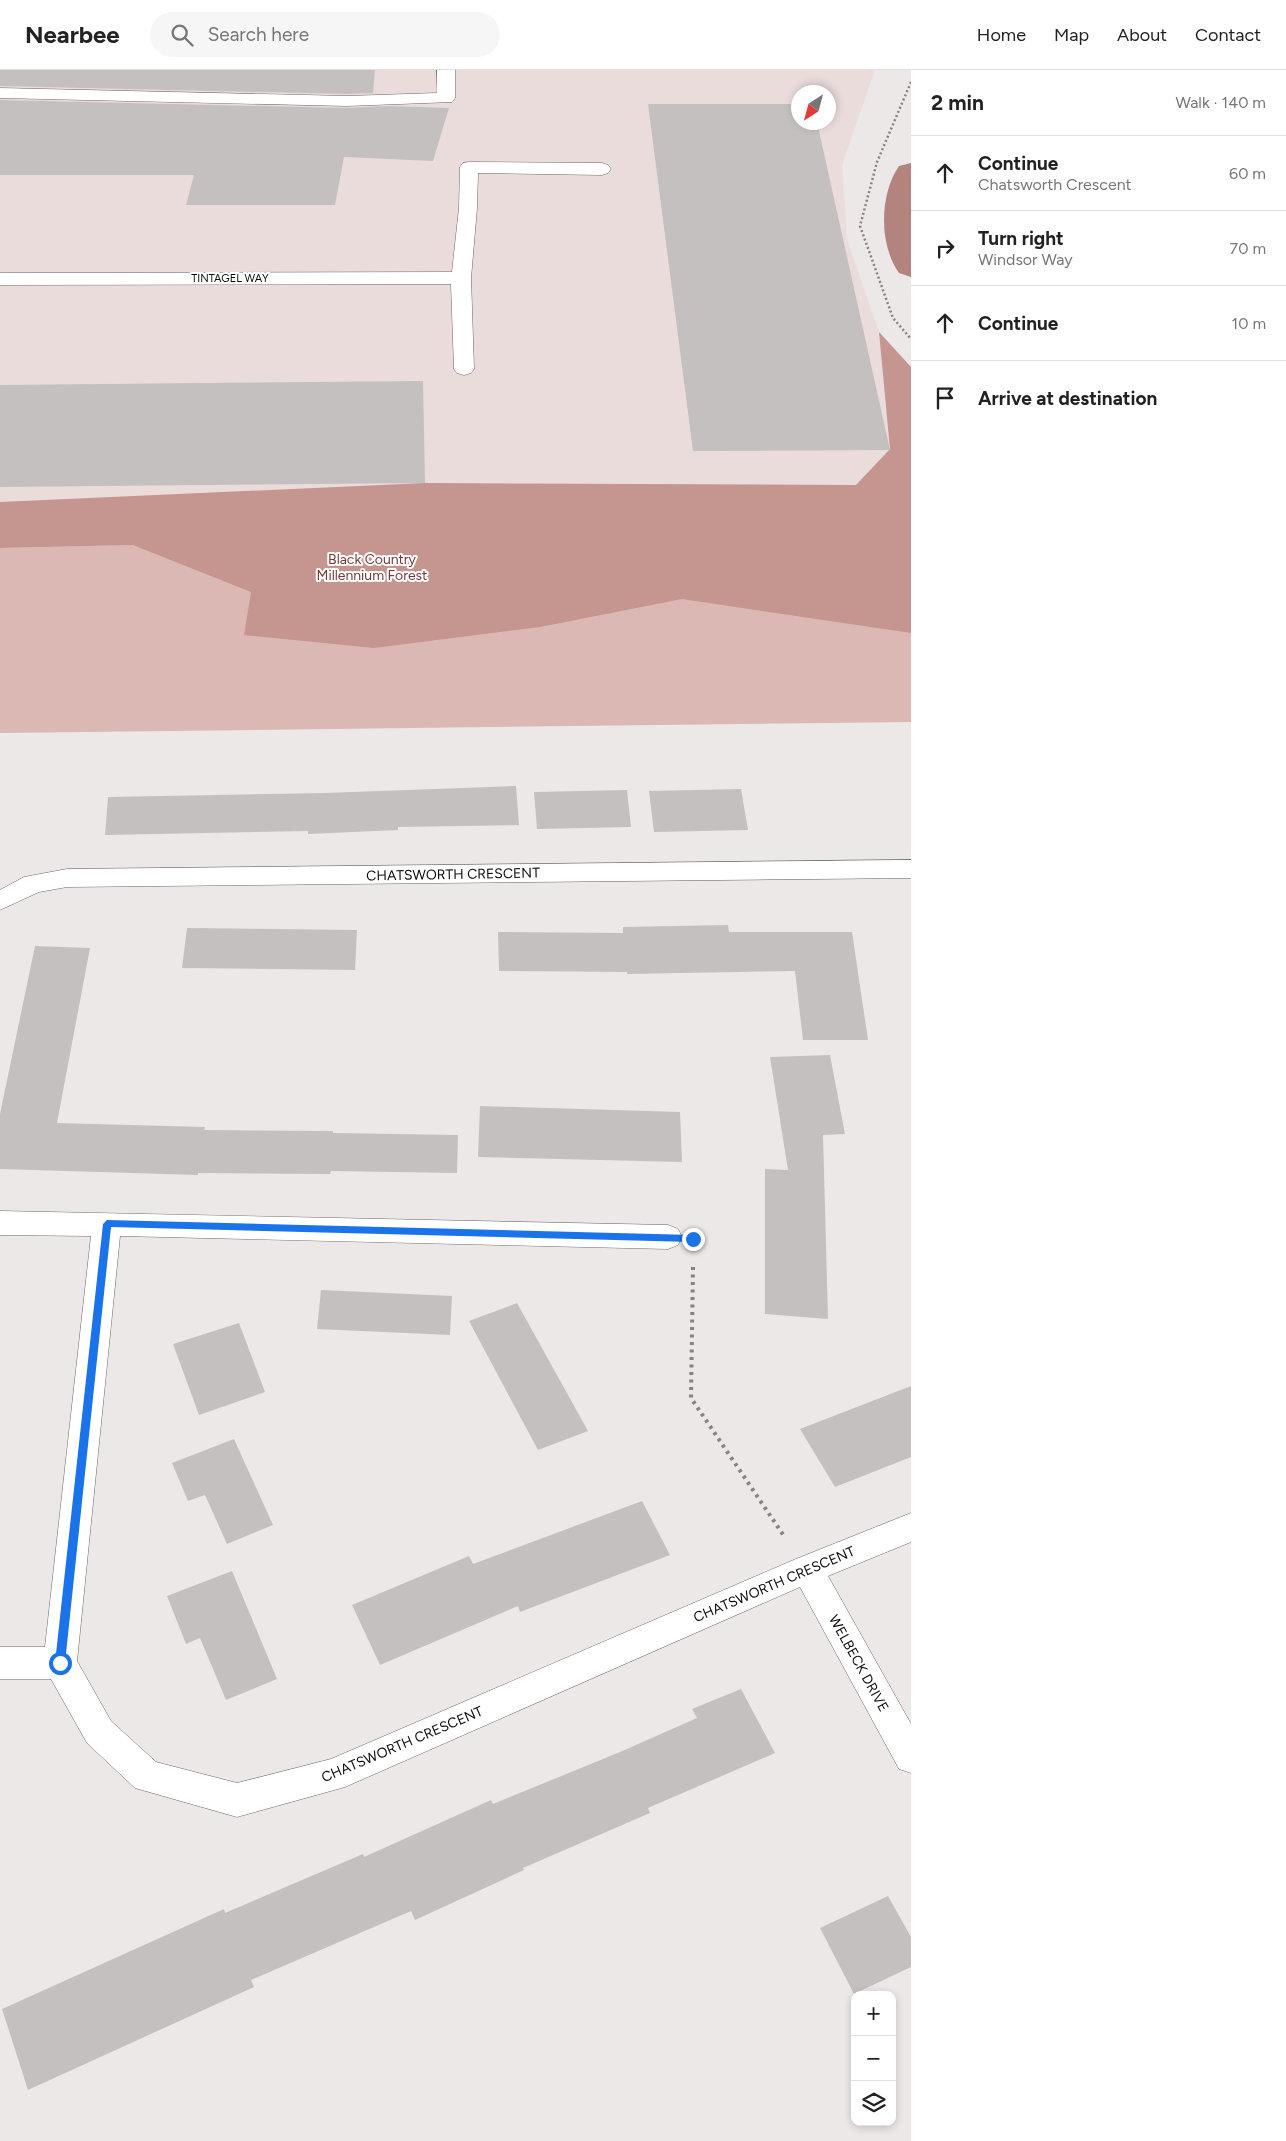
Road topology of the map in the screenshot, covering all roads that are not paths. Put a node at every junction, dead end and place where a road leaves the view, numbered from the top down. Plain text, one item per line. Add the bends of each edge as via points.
1 (446, 70) edge
2 (0, 93) edge
3 (602, 169) dead end
4 (461, 278) junction
5 (0, 279) edge
6 (464, 369) dead end
7 (911, 869) edge
8 (0, 901) edge
9 (0, 1223) edge
10 (107, 1224) junction
11 (668, 1237) road end
12 (911, 1527) edge
13 (807, 1569) junction
14 (0, 1663) edge
15 (60, 1663) junction
16 (911, 1757) edge

1 - 2 street via 446,98 347,101
3 - 4 street via 469,167
4 - 5 street, TINTAGEL WAY
4 - 6 street
7 - 8 street, CHATSWORTH CRESCENT via 67,878 33,884
9 - 10 street
10 - 11 street
10 - 15 street
12 - 13 street, CHATSWORTH CRESCENT
13 - 15 street, CHATSWORTH CRESCENT via 333,1775 237,1800 148,1776 99,1732
13 - 16 street, WELBECK DRIVE
14 - 15 street

